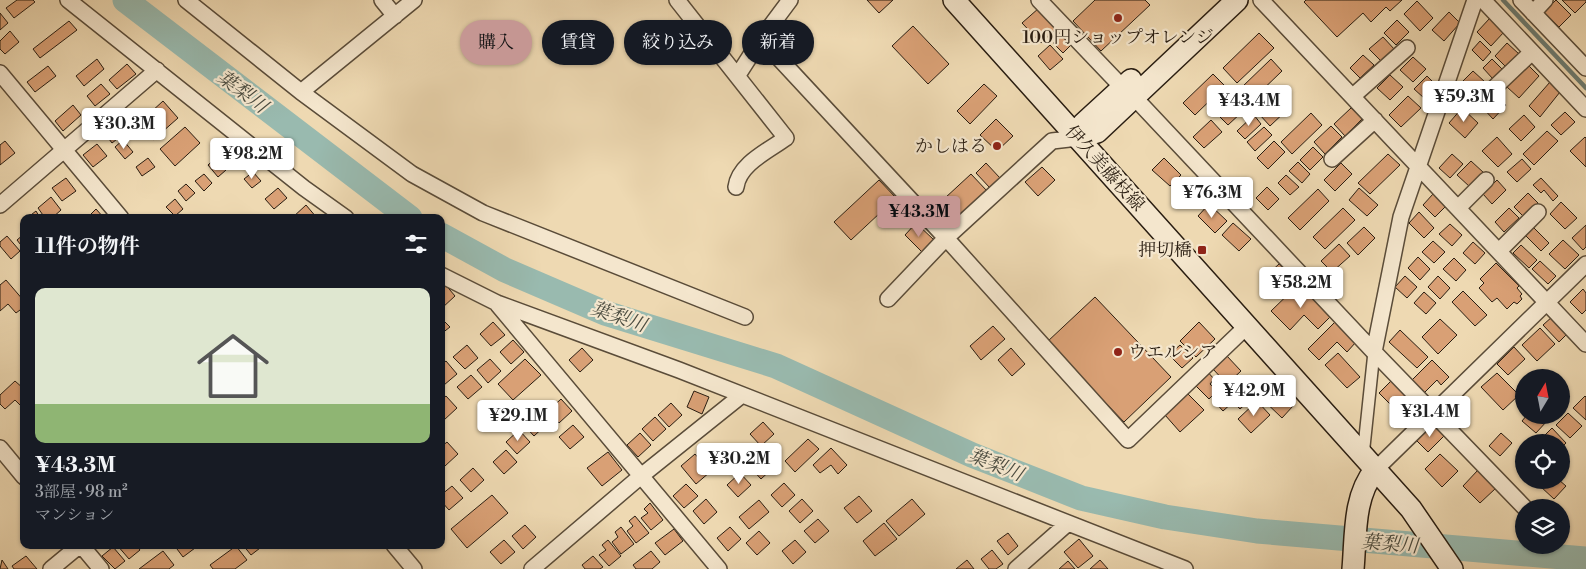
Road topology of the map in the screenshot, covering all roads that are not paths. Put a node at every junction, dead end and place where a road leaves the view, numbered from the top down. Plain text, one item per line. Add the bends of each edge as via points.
1 (68, 0) edge
2 (186, 0) edge
3 (382, 0) edge
4 (414, 0) edge
5 (677, 0) edge
6 (790, 0) edge
7 (954, 0) edge
8 (1039, 0) edge
9 (1220, 0) edge
10 (1237, 0) edge
11 (1261, 0) edge
12 (1475, 0) edge
13 (1483, 0) edge
14 (1521, 0) edge
15 (1545, 0) edge
16 (1533, 13) junction
17 (395, 16) junction
18 (775, 20) edge
19 (1407, 48) dead end
20 (1532, 52) junction
21 (744, 65) edge
22 (786, 65) edge
23 (1586, 68) edge
24 (157, 70) junction
25 (0, 73) edge
26 (738, 75) junction
27 (1493, 88) dead end
28 (301, 92) junction
29 (1129, 92) junction
30 (1353, 96) junction
31 (1586, 109) edge
32 (1375, 120) junction
33 (1078, 138) junction
34 (64, 150) junction
35 (1332, 159) dead end
36 (1418, 165) junction
37 (1486, 180) dead end
38 (736, 187) dead end
39 (0, 205) edge
40 (1458, 208) junction
41 (1538, 212) dead end
42 (118, 214) edge
43 (340, 214) edge
44 (946, 238) junction
45 (1499, 251) junction
46 (1586, 264) edge
47 (445, 277) edge
48 (888, 299) dead end
49 (1546, 302) junction
50 (497, 303) junction
51 (746, 317) dead end
52 (1247, 326) junction
53 (1586, 344) edge
54 (1374, 352) junction
55 (742, 395) junction
56 (1432, 412) junction
57 (0, 448) edge
58 (1369, 463) junction
59 (20, 472) edge
60 (640, 476) junction
61 (1516, 499) edge
62 (1067, 524) junction
63 (75, 549) edge
64 (84, 549) edge
65 (397, 549) edge
66 (1019, 568) edge
67 (51, 569) edge
68 (101, 569) edge
69 (414, 569) edge
70 (532, 569) edge
71 (719, 569) edge
72 (1185, 569) edge
73 (1353, 569) edge
74 (1452, 569) edge

1 - 24 street
2 - 28 street
3 - 17 street
4 - 17 street
5 - 26 street
6 - 18 street
7 - 33 main road, 伊久美藤枝線
8 - 29 street
9 - 29 main road
10 - 29 main road
11 - 30 street
12 - 36 street
13 - 20 street
14 - 16 street
15 - 16 street
16 - 23 street
17 - 28 street
19 - 30 street
20 - 27 street
20 - 31 street
21 - 26 street
22 - 44 street
24 - 34 street
24 - 43 street
25 - 34 street
26 - 38 street via 786,138 746,167 737,177
28 - 51 street via 412,174 483,213
29 - 33 main road via 1083,124
29 - 54 street
30 - 32 street
32 - 35 street
32 - 36 street
33 - 44 street via 1052,141
33 - 52 main road, 伊久美藤枝線
34 - 39 street
34 - 42 street
36 - 40 street
36 - 54 street via 1401,217
37 - 40 street
40 - 45 street
41 - 45 street
44 - 48 street
44 - 52 street via 1128,440
45 - 49 street
46 - 49 street
47 - 50 street
49 - 53 street
49 - 56 street
50 - 55 street
50 - 60 street
52 - 58 main road, 伊久美藤枝線
54 - 56 street
54 - 58 street
55 - 60 street
55 - 62 street
56 - 58 street
56 - 61 street
57 - 59 street
58 - 73 main road via 1360,499
58 - 74 main road, 伊久美藤枝線 via 1411,509
60 - 70 street
60 - 71 street
62 - 66 street
62 - 72 street
63 - 67 street
64 - 68 street
65 - 69 street

